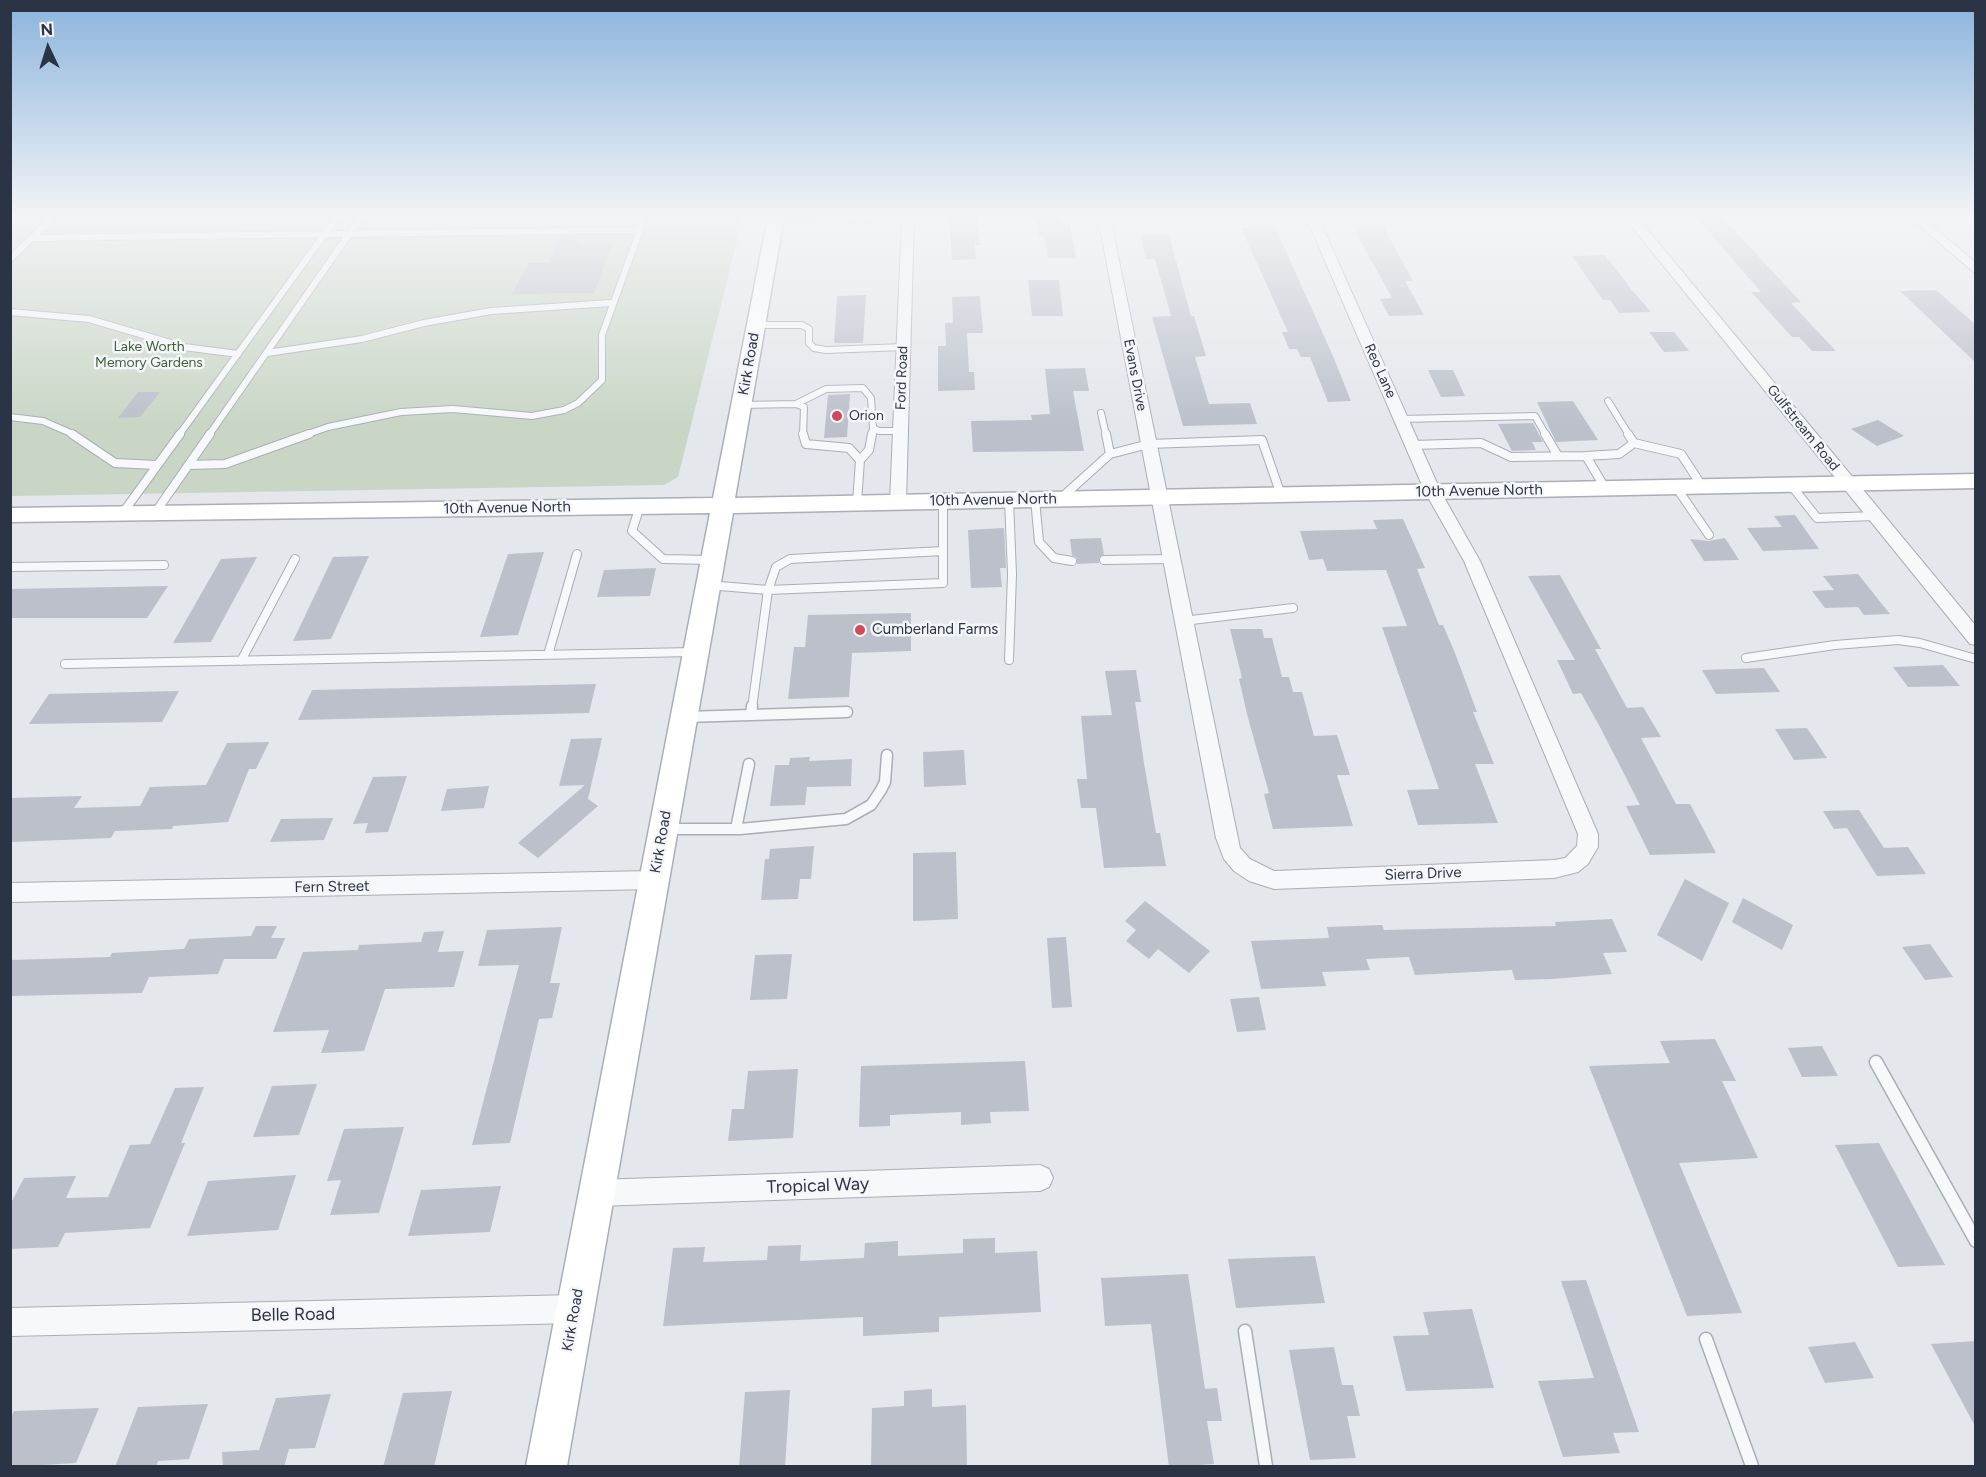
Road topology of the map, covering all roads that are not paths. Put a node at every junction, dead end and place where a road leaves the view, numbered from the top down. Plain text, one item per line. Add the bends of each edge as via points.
1 (287, 286) edge
2 (313, 286) edge
3 (618, 286) edge
4 (763, 286) edge
5 (905, 286) edge
6 (1118, 286) edge
7 (1342, 286) edge
8 (1687, 286) edge
9 (611, 303) junction
10 (10, 312) edge
11 (756, 325) junction
12 (903, 347) junction
13 (267, 353) junction
14 (238, 354) junction
15 (1608, 401) dead end
16 (796, 404) junction
17 (741, 405) junction
18 (1101, 413) dead end
19 (10, 417) edge
20 (1401, 419) junction
21 (873, 428) junction
22 (900, 431) junction
23 (1634, 443) junction
24 (1149, 444) junction
25 (1412, 445) junction
26 (1110, 454) junction
27 (1558, 456) junction
28 (1586, 456) junction
29 (860, 460) junction
30 (157, 465) junction
31 (189, 465) junction
32 (1976, 481) edge
33 (1849, 484) junction
34 (1791, 485) junction
35 (1702, 486) junction
36 (1676, 487) junction
37 (1605, 488) junction
38 (1433, 492) junction
39 (1281, 495) junction
40 (1159, 497) junction
41 (1060, 499) junction
42 (1009, 500) junction
43 (1035, 500) junction
44 (943, 501) junction
45 (898, 502) junction
46 (857, 503) junction
47 (723, 505) junction
48 (640, 506) junction
49 (156, 513) junction
50 (122, 514) junction
51 (10, 515) edge
52 (1876, 516) junction
53 (1709, 535) dead end
54 (943, 551) junction
55 (577, 554) dead end
56 (1171, 558) junction
57 (295, 559) dead end
58 (1104, 560) dead end
59 (1072, 561) dead end
60 (164, 565) dead end
61 (10, 567) edge
62 (710, 573) junction
63 (768, 590) junction
64 (1293, 608) dead end
65 (1183, 621) junction
66 (1976, 639) edge
67 (696, 652) junction
68 (548, 655) junction
69 (1746, 658) dead end
70 (1976, 659) edge
71 (1009, 660) dead end
72 (241, 661) junction
73 (65, 664) dead end
74 (847, 712) dead end
75 (751, 715) junction
76 (684, 717) junction
77 (887, 755) dead end
78 (749, 764) dead end
79 (664, 829) junction
80 (736, 829) junction
81 (654, 880) junction
82 (10, 893) edge
83 (1876, 1062) dead end
84 (1040, 1178) dead end
85 (596, 1193) junction
86 (1976, 1241) edge
87 (575, 1309) junction
88 (10, 1322) edge
89 (1245, 1330) dead end
90 (1706, 1339) dead end
91 (546, 1467) edge
92 (1266, 1467) edge
93 (1752, 1467) edge

1 - 14 lane
2 - 13 lane
3 - 9 lane
4 - 11 street, Kirk Road
5 - 12 street, Ford Road
6 - 24 street, Evans Drive
7 - 20 street, Reo Lane
8 - 33 street, Gulfstream Road
9 - 13 lane via 491,311 362,339
9 - 31 lane via 600,347 602,380 590,395 564,410 532,416 453,409 401,412 328,428 225,464
10 - 14 lane via 89,319 184,347
11 - 12 lane via 802,325 809,329 809,343 825,350
11 - 17 street, Kirk Road
12 - 22 street, Ford Road
13 - 31 lane
14 - 30 lane
15 - 23 lane
16 - 17 lane
16 - 21 lane via 826,388 863,388 871,398
16 - 29 lane via 804,407 806,444 849,448
17 - 47 street, Kirk Road
18 - 26 lane
19 - 30 lane via 43,421 67,430 115,463
20 - 25 street, Reo Lane
20 - 27 lane via 1535,416
21 - 22 lane
21 - 29 lane via 868,450
22 - 45 street, Ford Road
23 - 28 lane via 1619,454
23 - 35 lane via 1681,454
24 - 26 lane
24 - 39 lane via 1262,440
24 - 40 street, Evans Drive
25 - 27 lane via 1481,443 1511,457
25 - 38 street, Reo Lane
26 - 41 lane
27 - 28 lane
28 - 37 lane
29 - 46 lane
30 - 50 lane
31 - 49 lane
32 - 33 street, 10th Avenue North
33 - 34 street, 10th Avenue North
33 - 52 street, Gulfstream Road
34 - 35 street, 10th Avenue North
34 - 52 lane via 1817,518
35 - 36 street, 10th Avenue North
36 - 37 street, 10th Avenue North
36 - 53 lane
37 - 38 street, 10th Avenue North
38 - 39 street, 10th Avenue North
38 - 65 street, Sierra Drive via 1472,561 1588,834 1581,858 1570,866 1274,880 1249,870 1231,853 1226,838
39 - 40 street, 10th Avenue North
40 - 41 street, 10th Avenue North
40 - 56 street, Sierra Drive
41 - 43 street, 10th Avenue North
42 - 43 street, 10th Avenue North
42 - 44 street, 10th Avenue North
42 - 71 lane
43 - 59 lane via 1039,542 1054,558
44 - 45 street, 10th Avenue North
44 - 54 lane
45 - 46 street, 10th Avenue North
46 - 47 street, 10th Avenue North
47 - 48 street, 10th Avenue North
47 - 62 street, Kirk Road
48 - 49 street, 10th Avenue North
48 - 62 lane via 632,531 663,559
49 - 50 street, 10th Avenue North
50 - 51 street, 10th Avenue North
52 - 66 street, Gulfstream Road
54 - 63 lane via 790,559 776,567
54 - 63 lane via 944,583
55 - 68 lane
56 - 58 lane
56 - 65 street, Sierra Drive
57 - 72 lane
60 - 61 lane
62 - 63 lane
62 - 67 street, Kirk Road
63 - 75 lane
64 - 65 lane
67 - 68 lane
67 - 76 street, Kirk Road
68 - 72 lane
69 - 70 lane via 1899,640
72 - 73 lane
74 - 75 lane
75 - 76 lane
76 - 79 street, Kirk Road
77 - 80 lane via 885,782 862,813 831,822
78 - 80 lane
79 - 80 lane
79 - 81 street, Kirk Road
81 - 82 street, Fern Street
81 - 85 street, Kirk Road
83 - 86 lane
84 - 85 street, Tropical Way
85 - 87 street, Kirk Road
87 - 88 street, Belle Road
87 - 91 street, Kirk Road
89 - 92 lane
90 - 93 lane

